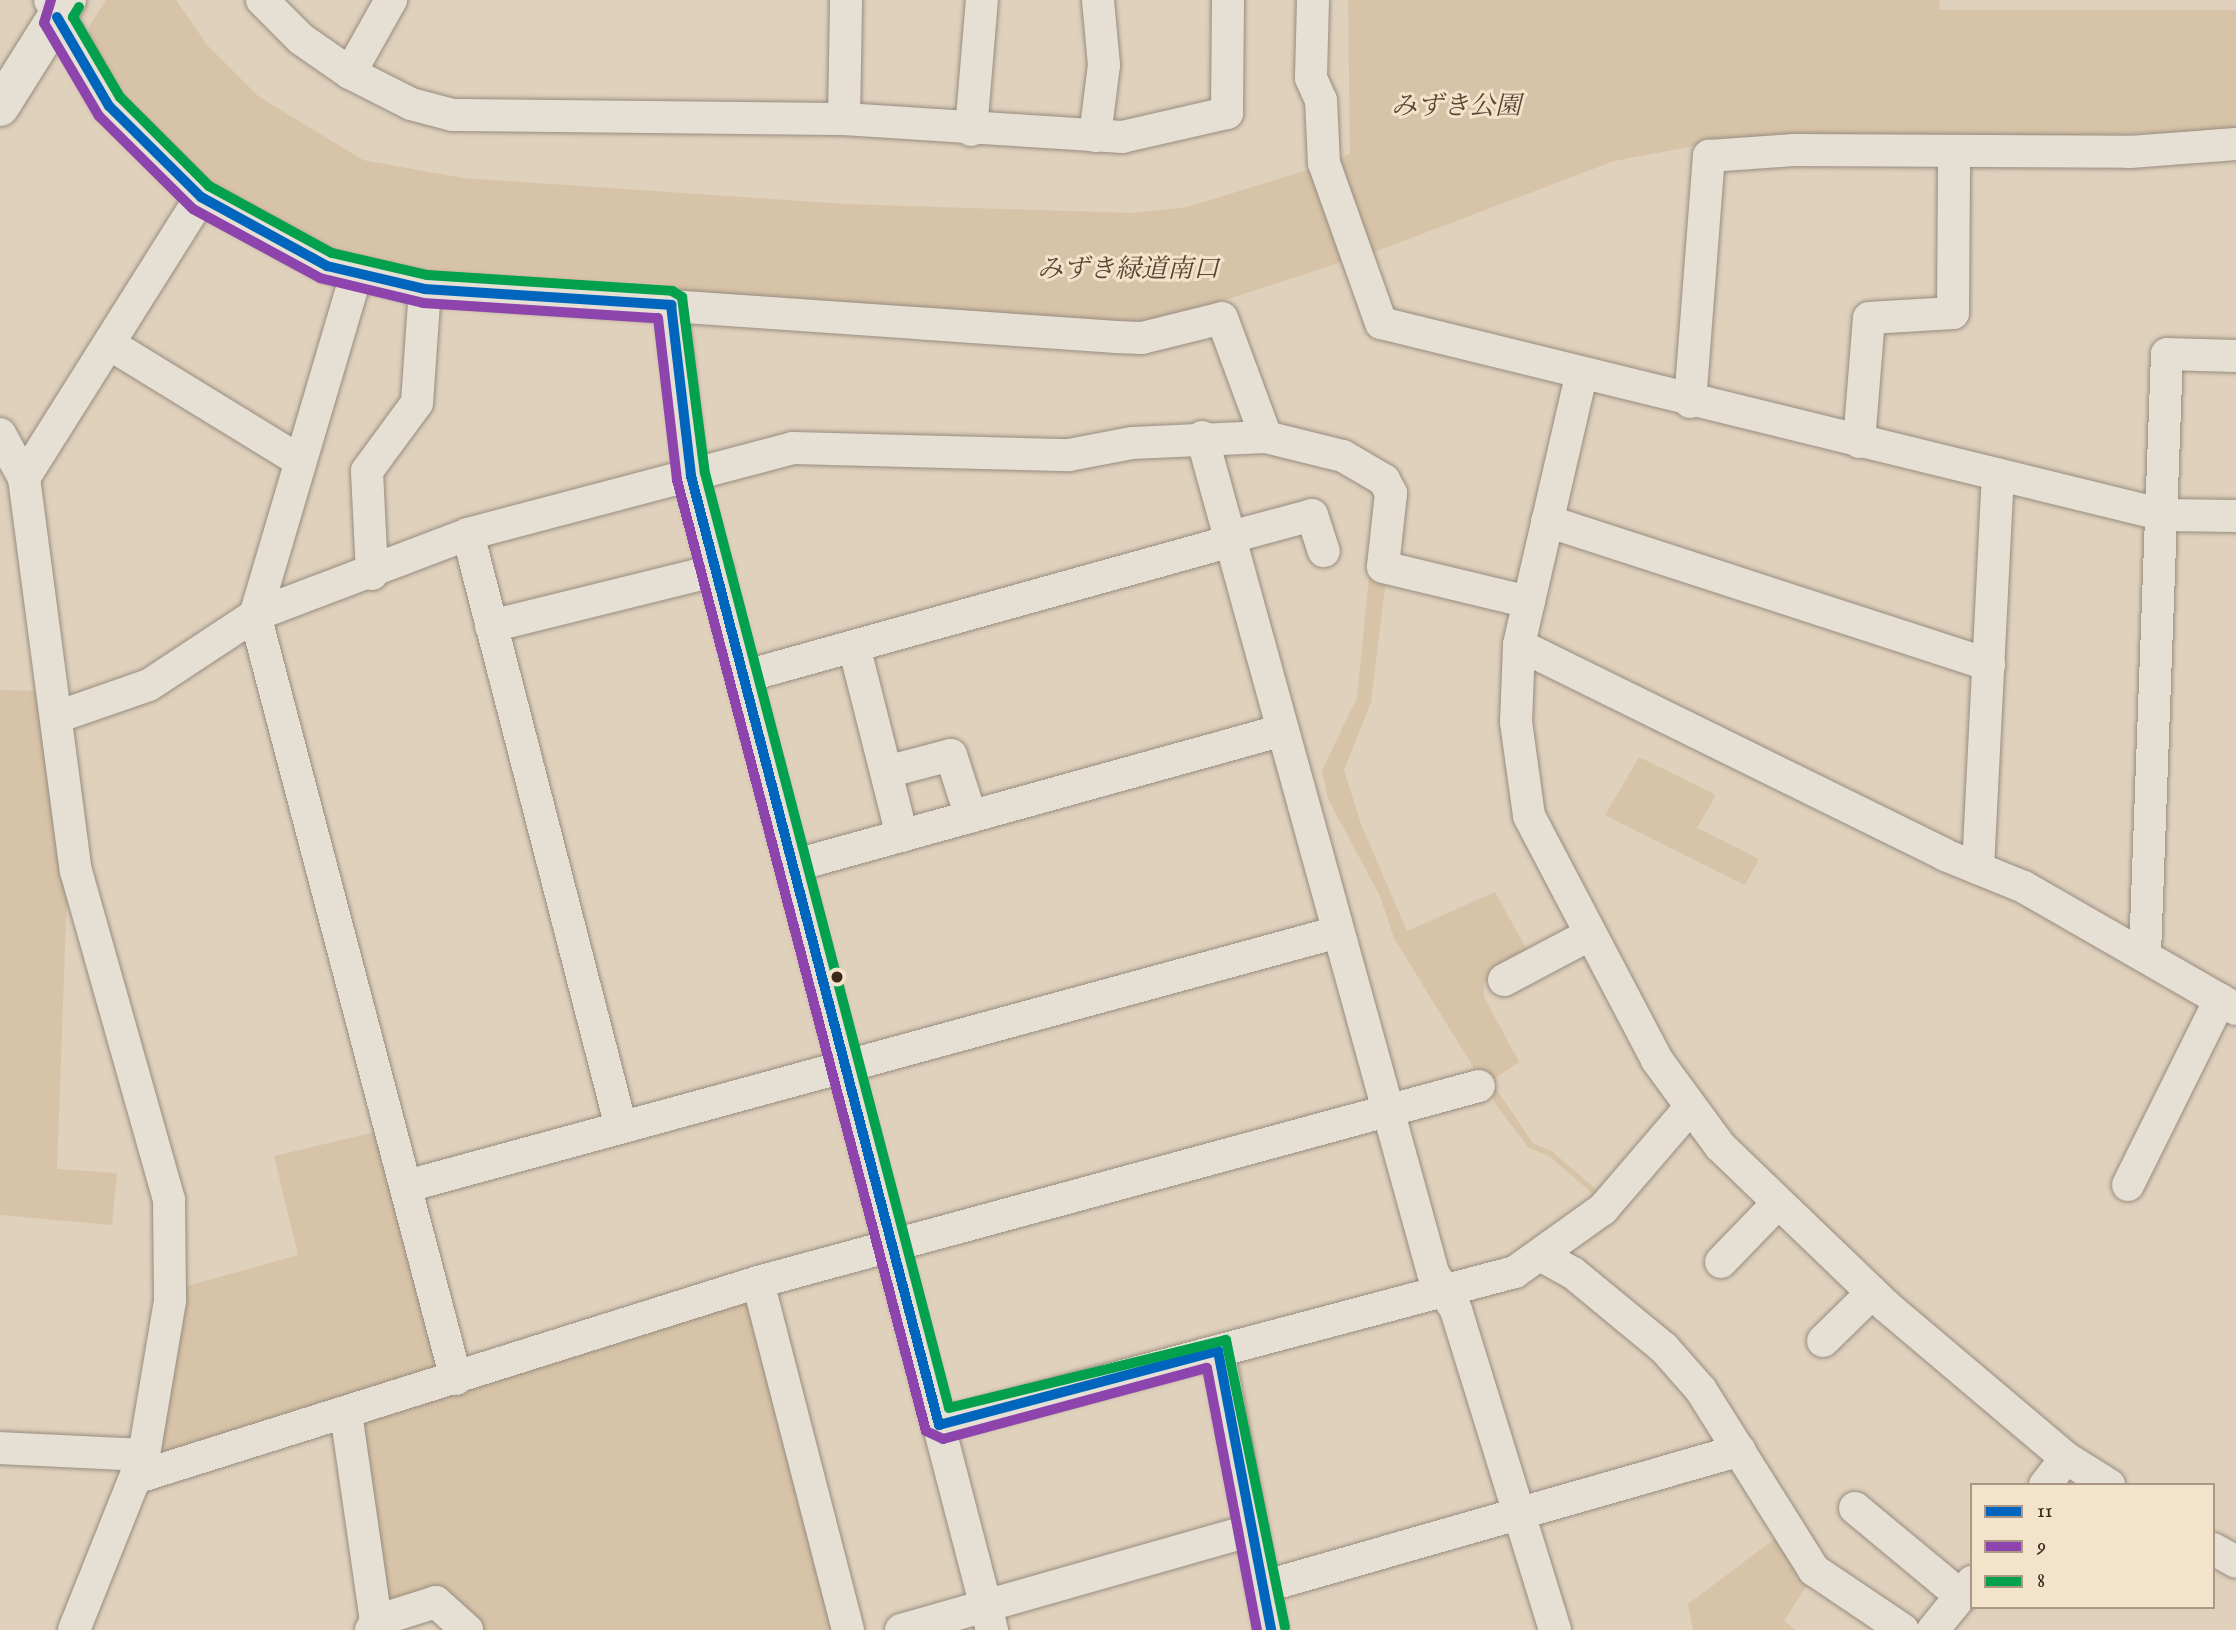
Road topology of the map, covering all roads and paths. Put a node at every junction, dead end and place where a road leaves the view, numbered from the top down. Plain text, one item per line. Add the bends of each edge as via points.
1 (262, 0) edge
2 (391, 0) edge
3 (846, 0) edge
4 (982, 0) edge
5 (1098, 0) edge
6 (1228, 0) edge
7 (1313, 0) edge
8 (58, 6) edge
9 (350, 73) junction
10 (0, 107) edge
11 (844, 119) junction
12 (971, 130) junction
13 (1095, 136) junction
14 (2236, 144) edge
15 (1954, 152) junction
16 (201, 197) junction
17 (356, 275) junction
18 (425, 289) junction
19 (671, 304) junction
20 (111, 345) junction
21 (2236, 356) edge
22 (1581, 376) junction
23 (1690, 402) junction
24 (0, 434) edge
25 (1202, 437) junction
26 (1266, 437) junction
27 (1859, 442) junction
28 (299, 460) junction
29 (1998, 475) junction
30 (691, 476) junction
31 (24, 478) junction
32 (2164, 515) junction
33 (2236, 516) edge
34 (1546, 521) junction
35 (468, 534) junction
36 (1228, 540) junction
37 (1324, 551) dead end
38 (717, 570) junction
39 (372, 574) junction
40 (1529, 602) junction
41 (255, 615) junction
42 (491, 626) junction
43 (1519, 645) junction
44 (854, 646) junction
45 (1989, 665) junction
46 (746, 676) junction
47 (57, 718) junction
48 (1283, 730) junction
49 (886, 772) junction
50 (971, 817) junction
51 (902, 836) junction
52 (796, 865) junction
53 (1978, 867) junction
54 (1338, 932) junction
55 (1591, 934) junction
56 (2145, 954) junction
57 (1504, 980) dead end
58 (2228, 1005) edge
59 (847, 1068) junction
60 (1479, 1086) dead end
61 (1689, 1109) junction
62 (1387, 1111) junction
63 (621, 1127) junction
64 (2128, 1185) dead end
65 (407, 1186) junction
66 (1778, 1203) junction
67 (890, 1245) junction
68 (1542, 1256) junction
69 (1721, 1262) dead end
70 (758, 1282) junction
71 (1445, 1291) junction
72 (1872, 1293) junction
73 (1823, 1341) dead end
74 (1217, 1351) junction
75 (456, 1379) junction
76 (346, 1413) junction
77 (939, 1425) junction
78 (0, 1448) edge
79 (1740, 1450) junction
80 (2066, 1458) junction
81 (141, 1466) junction
82 (2047, 1483) edge
83 (2106, 1483) edge
84 (1855, 1508) dead end
85 (1519, 1513) junction
86 (1251, 1530) junction
87 (2215, 1550) edge
88 (2236, 1562) edge
89 (1263, 1587) junction
90 (1966, 1589) edge
91 (988, 1617) edge
92 (374, 1625) edge
93 (74, 1630) edge
94 (467, 1630) edge
95 (848, 1630) edge
96 (901, 1630) edge
97 (1271, 1630) edge
98 (1555, 1630) edge
99 (1903, 1630) edge
100 (1933, 1630) edge

1 - 9 street via 301,39
2 - 9 street
3 - 11 street
4 - 12 street
5 - 13 street via 1104,65
6 - 13 street via 1227,113 1122,137
7 - 22 street via 1311,78 1321,100 1324,163 1381,323
8 - 10 street
8 - 16 street via 109,106
9 - 11 street via 411,104 474,118
11 - 12 street
12 - 13 street
14 - 15 street
15 - 23 street via 1794,150 1709,156
15 - 27 street via 1953,313 1869,318
16 - 17 street via 327,265
16 - 20 street
17 - 18 street
17 - 28 street
18 - 19 street
18 - 39 street via 417,403 367,471
19 - 26 street via 1142,338 1222,318
19 - 30 street
20 - 28 street
20 - 31 street
21 - 32 street via 2167,354
22 - 23 street
22 - 34 street
23 - 27 street
24 - 31 street
25 - 26 street
25 - 30 street via 1069,455 793,448
25 - 36 street
26 - 40 street via 1342,456 1384,480 1391,493 1383,567
27 - 29 street
28 - 41 street
29 - 32 street
29 - 45 street
30 - 35 street
30 - 38 street
31 - 47 street
32 - 33 street
32 - 56 street
34 - 40 street
34 - 45 street
35 - 39 street
35 - 42 street
36 - 37 street via 1312,515
36 - 44 street
36 - 48 street
38 - 42 street
38 - 46 street
39 - 41 street
40 - 43 street
41 - 47 street via 149,684
41 - 65 street
42 - 63 street
43 - 53 street
43 - 55 street via 1516,722 1529,816
44 - 46 street
44 - 49 street
45 - 53 street
46 - 52 street
47 - 81 street via 76,871 169,1200 170,1301
48 - 50 street
48 - 54 street
49 - 50 street via 951,755
49 - 51 street
50 - 51 street
51 - 52 street
52 - 59 street
53 - 56 street
54 - 59 street
54 - 62 street
55 - 57 street
55 - 61 street
56 - 58 street
58 - 64 street
59 - 63 street
59 - 67 street
60 - 62 street
61 - 66 street
61 - 68 street via 1604,1209
62 - 67 street
62 - 71 street via 1433,1273
63 - 65 street
65 - 75 street
66 - 69 street
66 - 72 street
67 - 70 street
67 - 77 street
68 - 71 street via 1515,1272
68 - 79 street via 1573,1273 1664,1348
70 - 75 street
70 - 95 street
71 - 74 street
71 - 85 street via 1457,1310
72 - 73 street
72 - 80 street
74 - 77 street
74 - 86 street
75 - 76 street
76 - 81 street
76 - 92 street
77 - 91 street
78 - 81 street
79 - 85 street
79 - 99 street via 1814,1570
80 - 82 street
80 - 83 street
81 - 93 street
84 - 90 street
85 - 89 street
85 - 98 street
86 - 89 street
86 - 91 street
87 - 88 street
89 - 97 street
90 - 100 street
91 - 96 street
92 - 94 street via 436,1602

